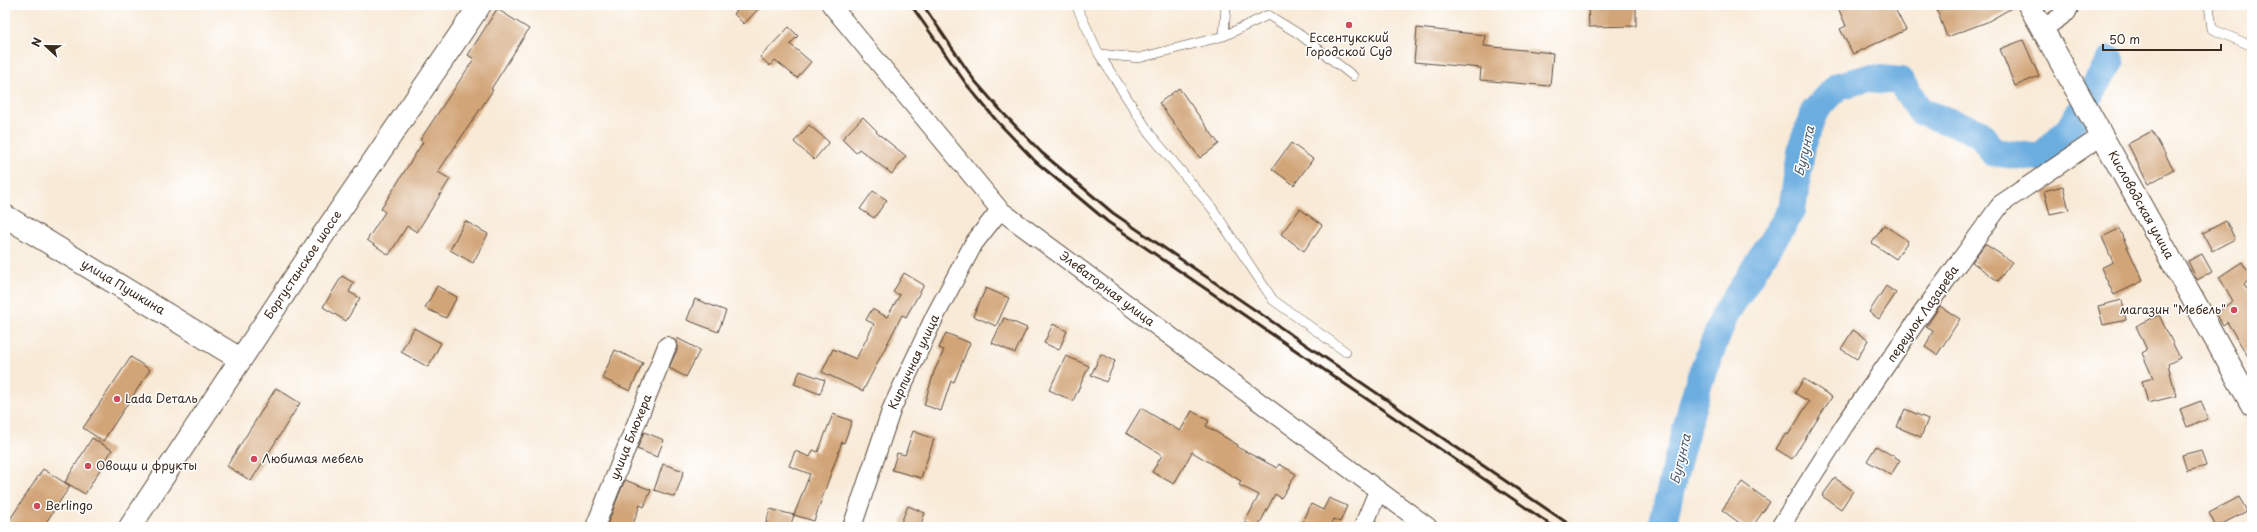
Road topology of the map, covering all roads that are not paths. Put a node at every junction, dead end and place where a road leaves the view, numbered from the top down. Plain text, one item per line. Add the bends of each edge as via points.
1 (480, 5) edge
2 (831, 5) edge
3 (1076, 5) edge
4 (1226, 5) edge
5 (2030, 5) edge
6 (2070, 5) edge
7 (2209, 5) edge
8 (2043, 29) junction
9 (1224, 36) junction
10 (2252, 46) edge
11 (1099, 54) junction
12 (1353, 76) dead end
13 (2102, 135) junction
14 (1000, 210) junction
15 (5, 216) edge
16 (667, 346) dead end
17 (1346, 352) dead end
18 (240, 359) junction
19 (2252, 405) edge
20 (1378, 491) junction
21 (130, 527) edge
22 (595, 527) edge
23 (852, 527) edge
24 (1363, 527) edge
25 (1428, 527) edge
26 (1780, 527) edge

1 - 18 street, Боргустанское шоссе
2 - 14 street, Элеваторная улица
3 - 11 lane
4 - 9 lane
5 - 8 street, Кисловодская улица
6 - 8 street via 2067,12
7 - 10 lane via 2212,29
8 - 13 street, Кисловодская улица
9 - 11 lane via 1139,58
9 - 12 lane via 1268,15 1299,34
11 - 17 lane via 1150,134 1212,208 1273,300
13 - 19 street, Кисловодская улица
13 - 26 street, переулок Лазарева via 2001,204 1844,426
14 - 20 street, Элеваторная улица
14 - 23 street, Кирпичная улица via 974,243 931,323 892,408
15 - 18 street, улица Пушкина
16 - 22 street, улица Блюхера
18 - 21 street, Боргустанское шоссе
20 - 24 street
20 - 25 street, Элеваторная улица

